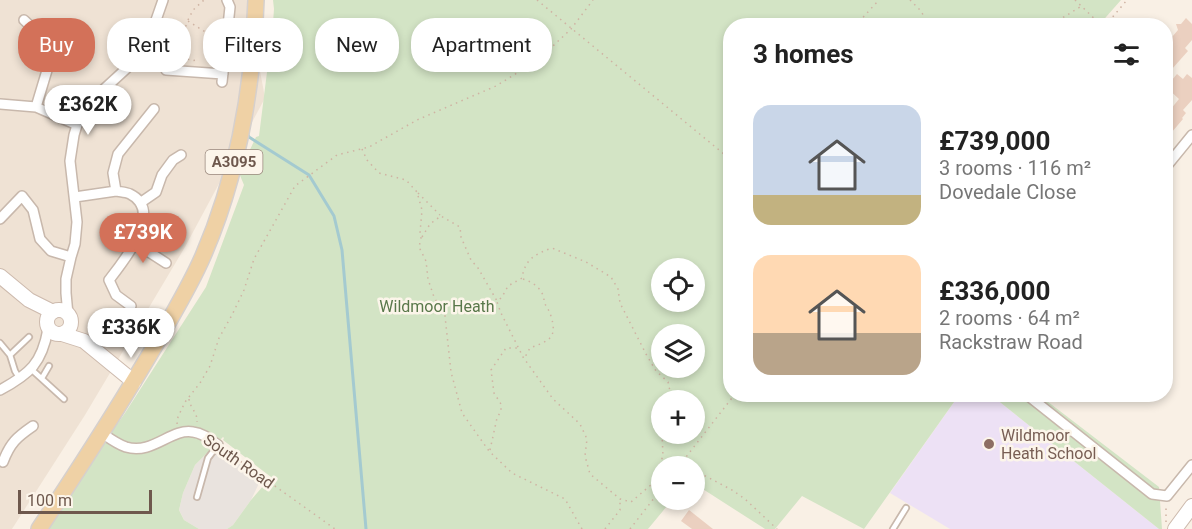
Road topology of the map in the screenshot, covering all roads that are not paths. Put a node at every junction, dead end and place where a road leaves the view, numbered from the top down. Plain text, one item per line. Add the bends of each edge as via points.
1 (163, 0) edge
2 (227, 0) edge
3 (256, 0) edge
4 (46, 72) edge
5 (180, 72) edge
6 (0, 104) edge
7 (36, 107) junction
8 (154, 109) dead end
9 (77, 125) junction
10 (1192, 135) edge
11 (181, 154) dead end
12 (1173, 158) edge
13 (116, 190) junction
14 (75, 197) junction
15 (140, 203) junction
16 (0, 219) edge
17 (135, 243) junction
18 (71, 257) junction
19 (166, 263) dead end
20 (0, 276) edge
21 (131, 306) dead end
22 (58, 322) junction
23 (29, 337) dead end
24 (0, 343) edge
25 (10, 355) junction
26 (49, 366) dead end
27 (32, 369) junction
28 (42, 378) junction
29 (20, 379) junction
30 (134, 382) junction
31 (0, 390) edge
32 (64, 399) dead end
33 (1036, 402) edge
34 (33, 426) dead end
35 (102, 433) junction
36 (218, 445) joint
37 (4, 447) edge
38 (3, 462) dead end
39 (1192, 465) edge
40 (197, 497) dead end
41 (1192, 506) edge
42 (906, 508) dead end
43 (1170, 526) edge
44 (39, 529) edge
45 (893, 529) edge

1 - 9 street via 155,22 127,68 103,90
2 - 5 street via 230,7 222,78
3 - 30 main road, A3095 via 244,124 222,204 195,272
4 - 7 street
6 - 7 street
7 - 9 street
8 - 13 street via 118,154 113,173
9 - 14 street via 70,161
10 - 12 street
11 - 15 street via 162,175 156,192
13 - 14 street
13 - 15 street via 130,194
14 - 18 street via 77,222
15 - 17 street via 144,219
16 - 18 street via 22,196 33,210 40,239 51,251
17 - 19 street
17 - 21 street via 109,280 116,295
18 - 22 street
20 - 22 street
22 - 27 street
22 - 30 street
23 - 25 lane
24 - 25 lane
25 - 29 lane
26 - 28 lane
27 - 28 lane
27 - 29 street
28 - 32 lane
29 - 31 street
30 - 35 main road, A3095
33 - 39 street via 1152,494 1167,496
34 - 37 street
35 - 36 street, South Road via 126,447 152,446 189,432 206,436
35 - 44 main road, A3095
36 - 40 lane via 208,458
37 - 38 street
41 - 43 street
42 - 45 lane

